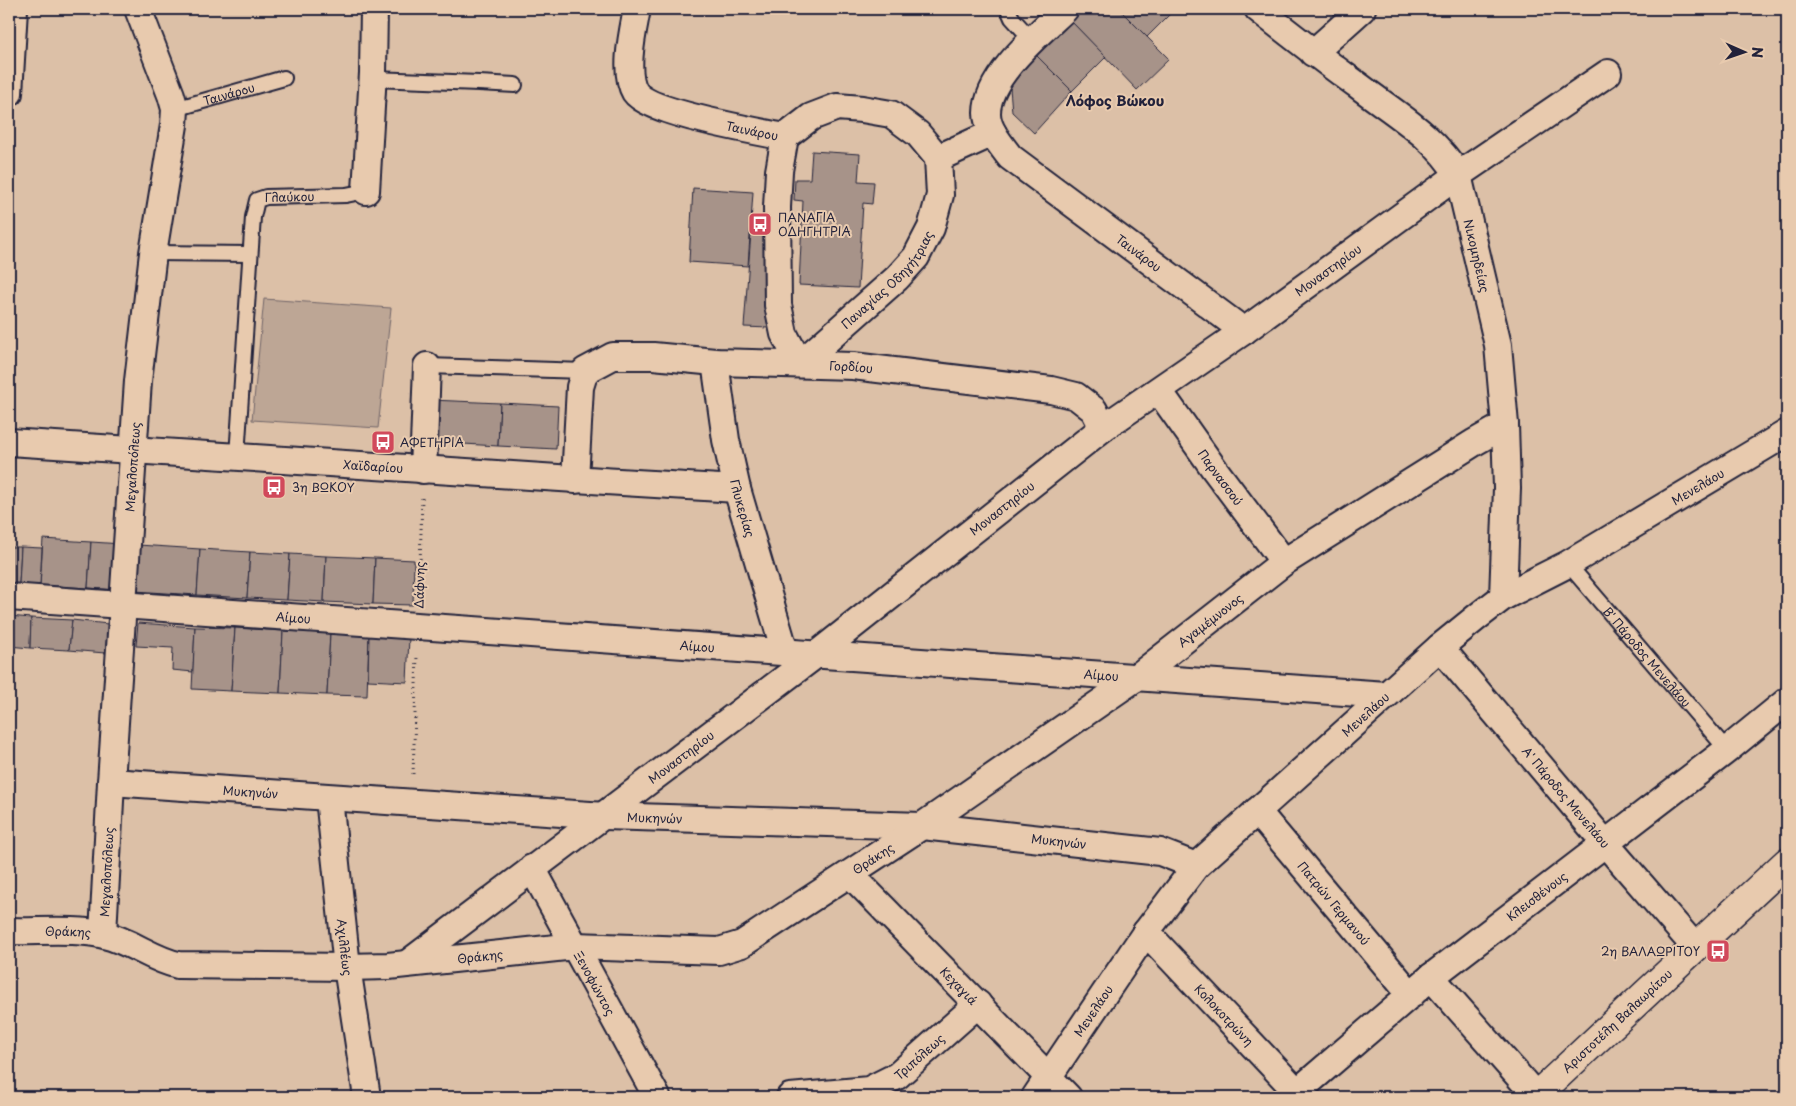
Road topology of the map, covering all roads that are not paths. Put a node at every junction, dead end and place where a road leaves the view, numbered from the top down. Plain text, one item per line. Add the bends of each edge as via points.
1 (14, 9) edge
2 (138, 9) edge
3 (374, 9) edge
4 (637, 9) edge
5 (1008, 9) edge
6 (1065, 9) edge
7 (1258, 9) edge
8 (1362, 9) edge
9 (1033, 41) junction
10 (1313, 53) junction
11 (1608, 73) dead end
12 (284, 78) dead end
13 (373, 79) junction
14 (515, 85) dead end
15 (9, 94) edge
16 (175, 109) junction
17 (993, 133) junction
18 (785, 137) junction
19 (938, 158) junction
20 (1458, 175) junction
21 (366, 191) joint
22 (153, 253) junction
23 (250, 254) junction
24 (1244, 330) junction
25 (715, 362) junction
26 (800, 364) junction
27 (426, 366) joint
28 (584, 371) junction
29 (1159, 391) junction
30 (1505, 425) junction
31 (1103, 428) junction
32 (1787, 433) edge
33 (9, 442) edge
34 (134, 450) junction
35 (237, 456) junction
36 (423, 470) junction
37 (575, 480) junction
38 (737, 489) junction
39 (1284, 562) junction
40 (1568, 564) junction
41 (9, 596) edge
42 (1504, 597) junction
43 (123, 605) junction
44 (1440, 647) junction
45 (785, 652) junction
46 (818, 654) junction
47 (1137, 677) junction
48 (1386, 695) junction
49 (1787, 701) edge
50 (1727, 750) junction
51 (111, 782) junction
52 (329, 798) junction
53 (1257, 811) junction
54 (605, 816) junction
55 (922, 826) junction
56 (1605, 843) junction
57 (1786, 865) edge
58 (1196, 866) junction
59 (532, 868) junction
60 (850, 874) junction
61 (9, 931) edge
62 (1146, 932) junction
63 (104, 934) junction
64 (575, 946) junction
65 (1695, 947) junction
66 (408, 963) junction
67 (347, 967) junction
68 (1431, 977) junction
69 (1410, 995) junction
70 (978, 1004) junction
71 (1042, 1087) edge
72 (1298, 1096) edge
73 (367, 1097) edge
74 (657, 1097) edge
75 (790, 1097) edge
76 (1068, 1097) edge
77 (1536, 1097) edge

1 - 15 street
2 - 16 street, Μεγαλοπόλεως
3 - 13 street, Γλαύκου
4 - 18 street, Ταινάρου via 628,68 636,92 653,105 678,113
5 - 9 lane
6 - 9 street
7 - 10 street, Νικομηδείας
8 - 10 street
9 - 17 street via 1002,73 991,96 987,113
10 - 20 street, Νικομηδείας via 1427,137 1449,160
11 - 20 street, Μοναστηρίου
12 - 16 lane, Ταινάρου
13 - 14 lane
13 - 21 street, Γλαύκου
16 - 22 street, Μεγαλοπόλεως
17 - 19 street
17 - 24 street, Ταινάρου via 1010,157
18 - 19 street, Ταινάρου via 811,117 837,107 862,109 891,114 918,134
18 - 26 street via 777,207 778,305 784,334
19 - 26 street, Παναγίας Οδηγήτριας via 940,195 931,228 916,257 897,278
20 - 24 street, Μοναστηρίου
20 - 30 street, Νικομηδείας via 1498,345
21 - 23 lane, Γλαύκου via 257,200
22 - 23 lane
22 - 34 street, Μεγαλοπόλεως via 138,381
23 - 35 lane, Γλαύκου
24 - 29 street, Μοναστηρίου
25 - 26 street, Γορδίου
25 - 28 street, Γορδίου via 613,356
25 - 38 street, Γλυκερίας
26 - 31 street, Γορδίου via 853,366 1051,390 1076,396 1094,410
27 - 28 lane, Γορδίου
27 - 36 street
28 - 37 street via 580,387
29 - 31 street, Μοναστηρίου
29 - 39 street, Παρνασσού
30 - 39 street, Αγαμέμνονος
30 - 42 street, Νικομηδείας
31 - 46 street, Μοναστηρίου
32 - 40 street, Μενελάου
33 - 34 street, Χαϊδαρίου
34 - 35 street, Χαϊδαρίου
34 - 43 street, Μεγαλοπόλεως
35 - 36 street, Χαϊδαρίου
36 - 37 street, Χαϊδαρίου
37 - 38 street, Χαϊδαρίου
38 - 45 street, Γλυκερίας
39 - 47 street, Αγαμέμνονος
40 - 42 street, Μενελάου
40 - 50 lane, Β' Πάροδος Μενελάου
41 - 43 street, Αίμου
42 - 44 street, Μενελάου
43 - 45 street, Αίμου
43 - 51 street, Μεγαλοπόλεως
44 - 48 street, Μενελάου
44 - 56 street, Α' Πάροδος Μενελάου
45 - 46 street, Αίμου
46 - 47 street, Αίμου
46 - 54 street, Μοναστηρίου
47 - 48 street, Αίμου
47 - 55 street, Αγαμέμνονος
48 - 53 street, Μενελάου
49 - 50 street, Κλεισθένους
50 - 56 street, Κλεισθένους
51 - 52 street, Μυκηνών
51 - 63 street, Μεγαλοπόλεως
52 - 54 street, Μυκηνών
52 - 67 street, Αχιλλέως
53 - 58 street, Μενελάου
53 - 69 street, Πατρών Γερμανού
54 - 55 street, Μυκηνών
54 - 59 street, Μοναστηρίου
55 - 58 street, Μυκηνών via 1160,852
55 - 60 street, Θράκης
56 - 65 street, Α' Πάροδος Μενελάου
56 - 68 street, Κλεισθένους
57 - 65 street, Αριστοτέλη Βαλαωρίτου
58 - 62 street, Μενελάου
59 - 64 street, Ξενοφώντος
59 - 66 street, Μοναστηρίου
60 - 64 street, Θράκης via 742,944 720,951
60 - 70 street, Κεχαγιά
61 - 63 street, Θράκης
62 - 71 street, Μενελάου
62 - 72 street, Κολοκοτρώνη
63 - 67 street, Θράκης via 162,962 178,965
64 - 66 street, Θράκης
64 - 74 street, Ξενοφώντος
65 - 77 street, Αριστοτέλη Βαλαωρίτου
66 - 67 street, Θράκης
67 - 73 street, Αχιλλέως
68 - 69 street, Κλεισθένους
68 - 77 street
69 - 72 street, Κλεισθένους
70 - 71 street, Κεχαγιά
70 - 75 street, Τριπόλεως via 897,1076 869,1090
71 - 76 street, Κεχαγιά

